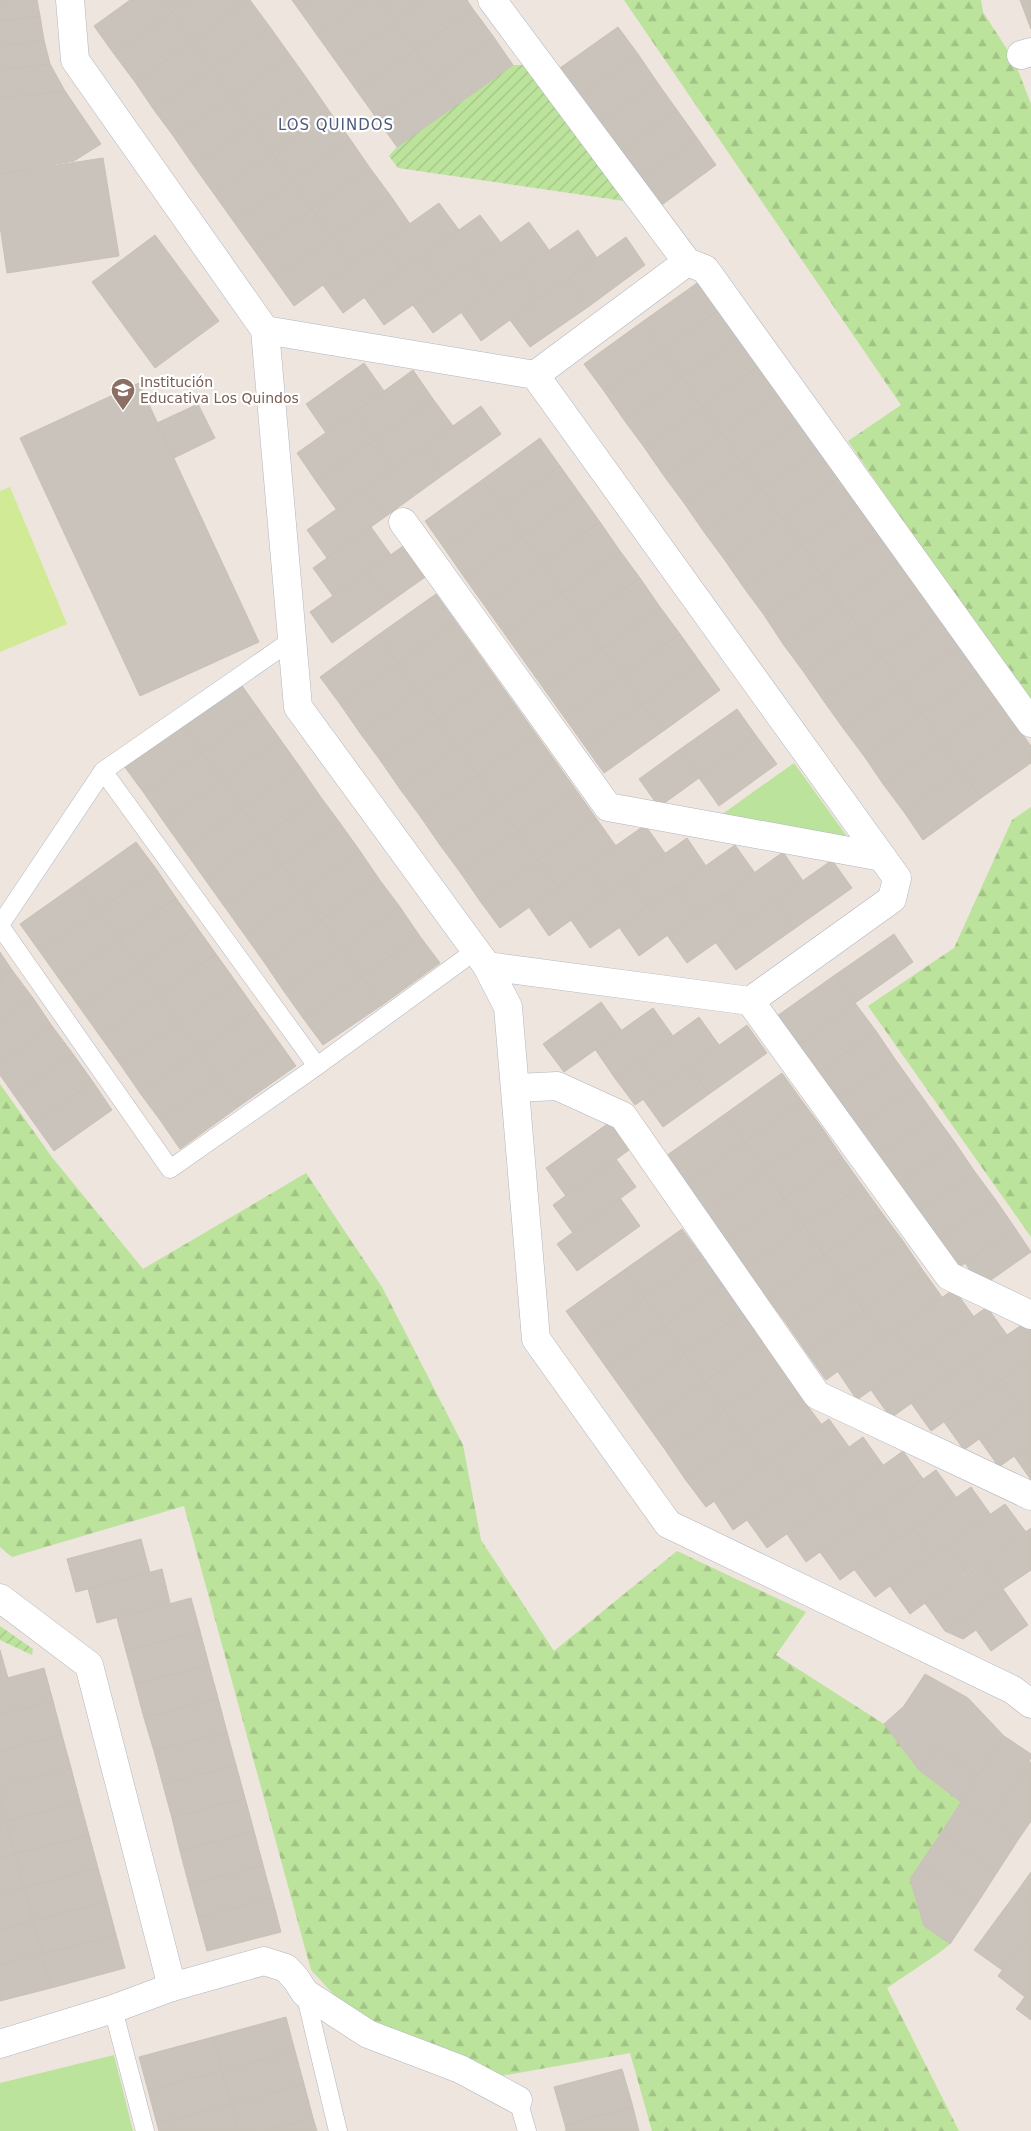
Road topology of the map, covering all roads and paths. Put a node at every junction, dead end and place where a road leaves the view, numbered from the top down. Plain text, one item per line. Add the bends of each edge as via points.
1 (70, 0) edge
2 (492, 0) edge
3 (687, 262) junction
4 (265, 330) junction
5 (535, 375) junction
6 (403, 522) dead end
7 (292, 640) junction
8 (1031, 723) edge
9 (103, 771) junction
10 (882, 857) junction
11 (0, 926) edge
12 (481, 958) junction
13 (750, 1001) junction
14 (317, 1066) junction
15 (516, 1088) junction
16 (1031, 1316) edge
17 (1031, 1496) edge
18 (0, 1598) edge
19 (1031, 1704) edge
20 (172, 1987) junction
21 (304, 1993) junction
22 (113, 2009) junction
23 (0, 2044) edge
24 (518, 2100) joint
25 (145, 2131) edge
26 (338, 2131) edge
27 (527, 2131) edge

1 - 4 street via 75,60
2 - 3 street
3 - 5 street
3 - 8 street via 704,269
4 - 5 street
4 - 7 street
5 - 10 street
6 - 10 street via 608,807
7 - 9 lane
7 - 12 street via 298,707
9 - 11 lane
9 - 14 lane
10 - 13 street via 897,878 892,898
11 - 14 lane via 170,1169
12 - 13 street
12 - 14 lane
12 - 15 street via 508,1007
13 - 16 street via 949,1276
15 - 17 street via 557,1086 623,1116 817,1395
15 - 19 street via 536,1339 668,1524 1013,1690
18 - 20 street via 89,1666
20 - 21 street via 264,1961 286,1968
20 - 22 street
21 - 24 street via 368,2034 460,2069
21 - 26 lane
22 - 23 street
22 - 25 lane
24 - 27 lane

